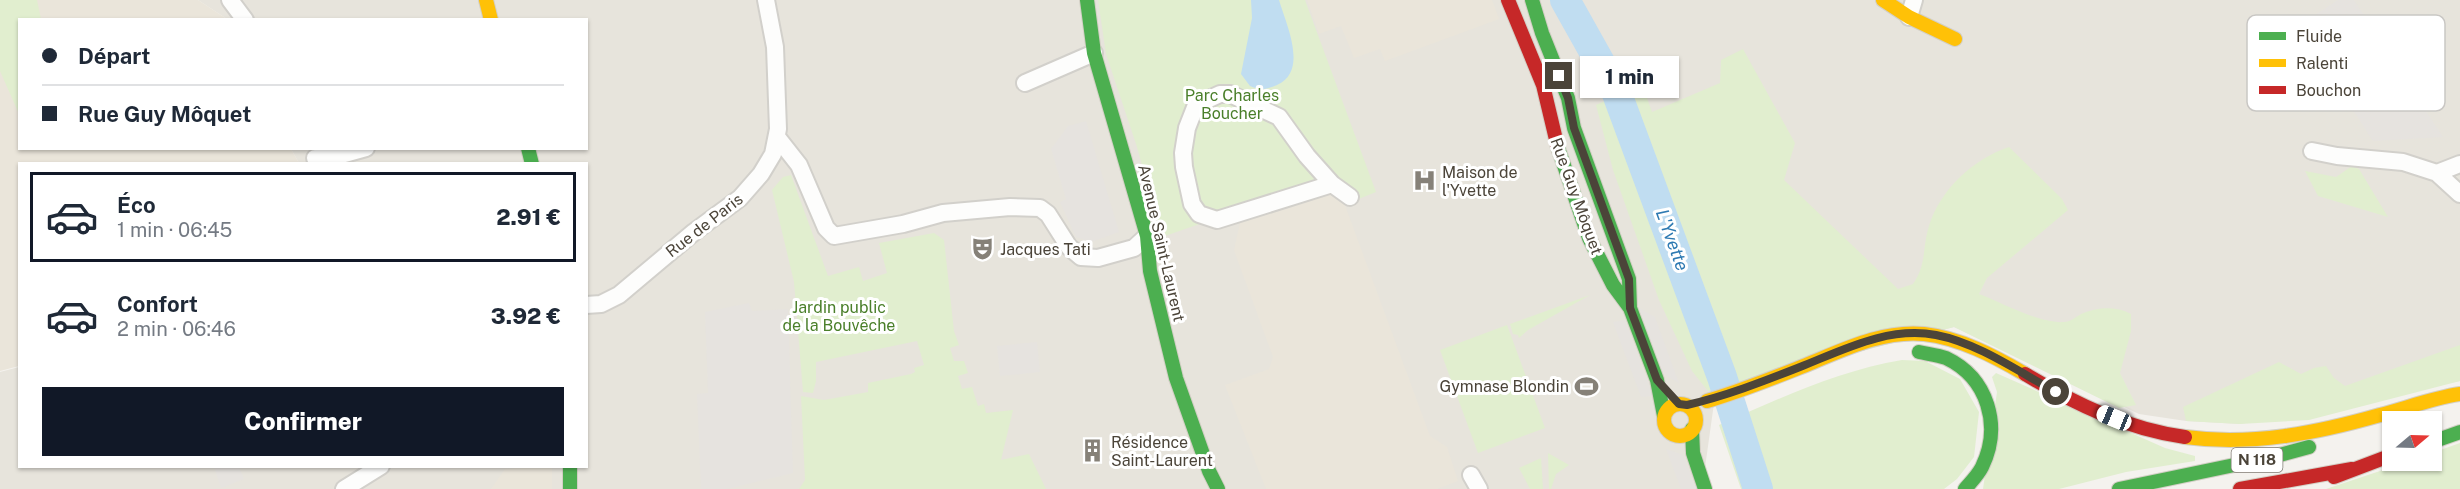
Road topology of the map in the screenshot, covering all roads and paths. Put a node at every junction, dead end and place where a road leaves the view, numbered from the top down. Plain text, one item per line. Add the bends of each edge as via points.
1 (230, 0) edge
2 (486, 0) edge
3 (1087, 0) edge
4 (1508, 0) edge
5 (1532, 0) edge
6 (1883, 0) edge
7 (1914, 0) edge
8 (766, 1) edge
9 (1909, 17) junction
10 (243, 18) edge
11 (490, 18) edge
12 (1955, 39) dead end
13 (767, 49) dead end
14 (1094, 53) junction
15 (1025, 82) dead end
16 (1568, 98) junction
17 (1548, 105) junction
18 (777, 137) junction
19 (359, 150) edge
20 (2312, 151) dead end
21 (314, 157) edge
22 (2460, 164) edge
23 (2437, 173) junction
24 (1332, 184) junction
25 (2460, 194) edge
26 (1350, 197) dead end
27 (1147, 236) junction
28 (1629, 279) junction
29 (1613, 285) junction
30 (588, 305) edge
31 (1630, 308) junction
32 (1902, 352) dead end
33 (1657, 380) junction
34 (1778, 391) dead end
35 (2460, 394) edge
36 (1742, 399) junction
37 (2460, 401) edge
38 (1683, 404) junction
39 (2431, 411) edge
40 (1714, 415) dead end
41 (1664, 416) junction
42 (1694, 425) junction
43 (2382, 427) edge
44 (2460, 432) edge
45 (1675, 435) junction
46 (2442, 438) edge
47 (1693, 453) junction
48 (2382, 458) edge
49 (378, 468) edge
50 (570, 468) edge
51 (2352, 469) junction
52 (344, 489) edge
53 (570, 489) edge
54 (1218, 489) edge
55 (1706, 489) edge
56 (1965, 489) edge
57 (2119, 489) edge
58 (2240, 489) edge
59 (2307, 489) edge

1 - 10 street
2 - 11 main road
3 - 14 main road, Avenue Saint-Laurent
4 - 17 main road, Rue Guy Môquet
5 - 16 main road, Rue Guy Môquet
6 - 9 main road
7 - 9 street
8 - 13 street, Rue de Paris
8 - 18 street, Rue de Paris via 775,47
9 - 12 main road
14 - 15 street
14 - 27 main road, Avenue Saint-Laurent
16 - 17 main road
16 - 28 main road, Rue Guy Môquet via 1574,128
17 - 29 main road, Rue Guy Môquet via 1555,140 1589,238
18 - 27 street via 800,165 826,228 834,236 942,213 1010,207 1040,208 1081,257 1098,258 1134,248
18 - 30 street, Rue de Paris via 773,154 761,174 740,198 619,295 601,304
19 - 21 street via 330,158
20 - 23 street via 2403,162
22 - 23 street
23 - 25 street
24 - 24 street via 1217,220 1199,214 1192,204 1183,153 1186,128 1196,105 1220,94 1230,94 1279,117
24 - 26 street
27 - 54 main road, Avenue Saint-Laurent via 1150,271 1176,378
28 - 29 street
28 - 31 main road, Rue Guy Môquet
29 - 31 main road, Rue Guy Môquet
31 - 33 main road, Rue Guy Môquet
32 - 56 main road via 1923,352 1957,364 1969,373 1986,397 1993,424 1992,445 1987,462
33 - 38 main road, Rue Guy Môquet
33 - 41 main road, Rue Guy Môquet
34 - 36 main road
35 - 36 main road via 2310,432 2199,440 2133,425 2077,403 1959,342 1915,333 1864,342
36 - 38 main road
37 - 39 main road
38 - 41 main road via 1670,407
38 - 42 main road, Rue Guy Môquet via 1694,412
40 - 42 main road
41 - 45 main road, Rue Guy Môquet via 1665,425
42 - 45 main road via 1684,435
42 - 47 main road, Rue Guy Môquet
43 - 57 main road, N 118 via 2268,458
44 - 46 main road
45 - 47 main road, Rue Guy Môquet
47 - 55 main road, Rue Guy Môquet
48 - 51 main road, N 118
49 - 52 street
50 - 53 main road
51 - 58 main road, N 118
51 - 59 main road

